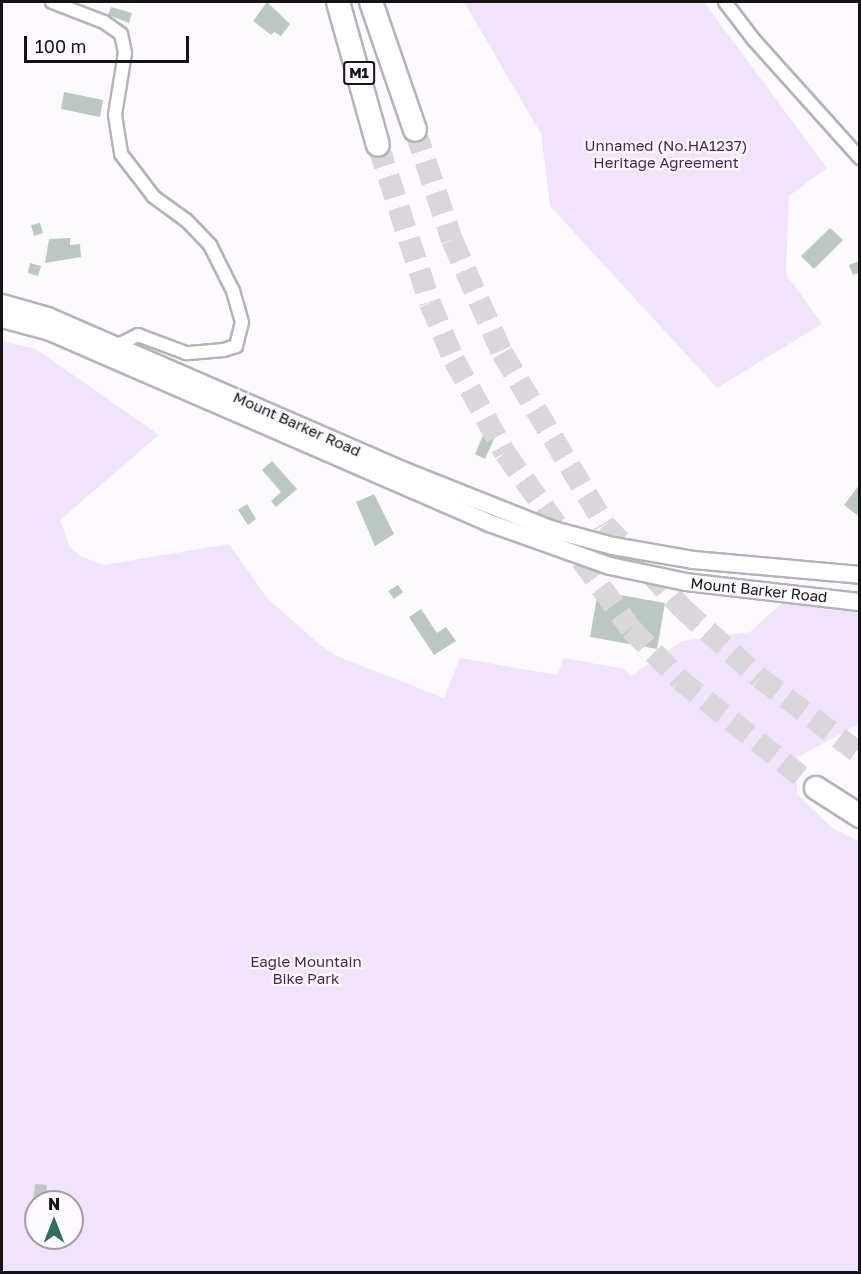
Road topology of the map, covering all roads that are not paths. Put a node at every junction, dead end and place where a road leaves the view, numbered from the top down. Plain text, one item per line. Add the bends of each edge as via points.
1 (52, 2) edge
2 (338, 2) edge
3 (370, 2) edge
4 (725, 2) edge
5 (416, 130) tunnel mouth
6 (378, 145) tunnel mouth
7 (860, 158) edge
8 (2, 303) edge
9 (2, 319) edge
10 (114, 353) junction
11 (594, 541) junction
12 (590, 559) junction
13 (860, 575) edge
14 (860, 602) edge
15 (816, 788) tunnel mouth
16 (860, 816) edge

1 - 10 street via 104,22 121,34 125,53 115,115 121,154 154,198 186,220 210,245 233,291 242,322 236,346 224,350 186,353 138,335
2 - 6 highway, M1
3 - 5 highway, M1
4 - 7 street
8 - 10 main road, Mount Barker Road via 36,312
9 - 10 main road, Mount Barker Road
10 - 11 main road, Mount Barker Road via 504,512
10 - 12 main road, Mount Barker Road via 489,523
11 - 12 main road
11 - 13 main road, Mount Barker Road via 693,560
12 - 14 main road, Mount Barker Road via 686,582
15 - 16 highway

